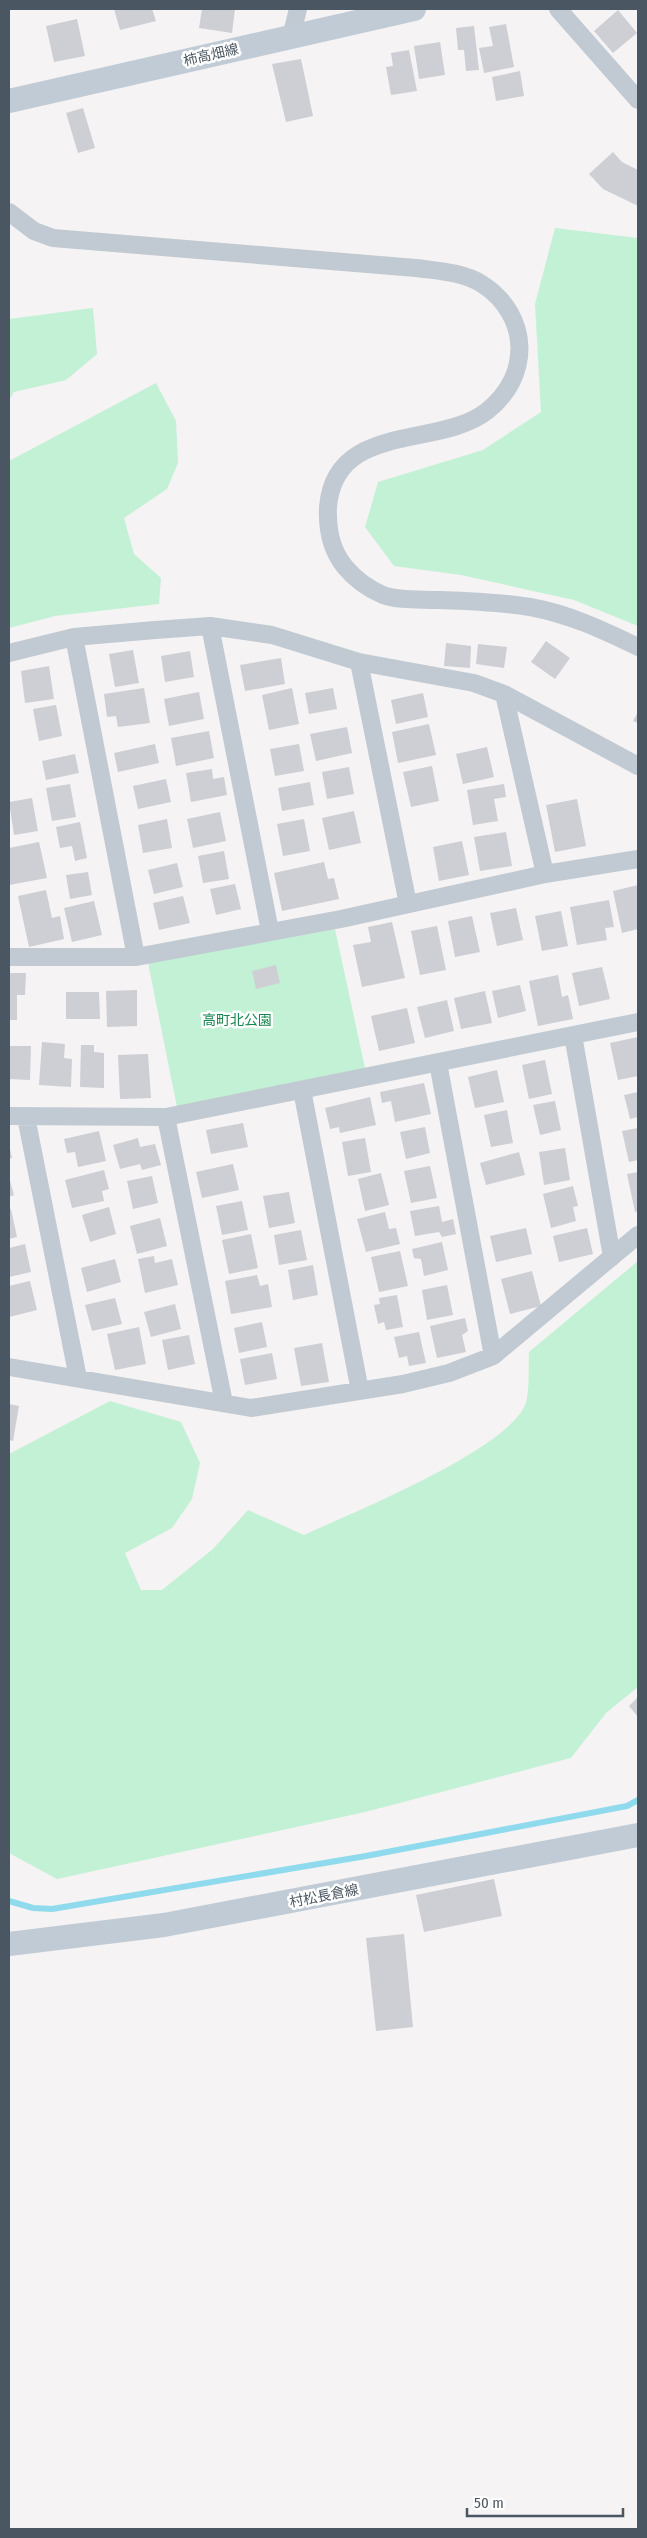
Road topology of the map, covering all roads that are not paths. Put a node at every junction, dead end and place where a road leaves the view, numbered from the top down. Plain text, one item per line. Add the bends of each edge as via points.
1 (298, 9) edge
2 (414, 9) edge
3 (558, 9) edge
4 (291, 37) junction
5 (638, 100) edge
6 (9, 101) edge
7 (9, 212) edge
8 (210, 626) junction
9 (74, 637) junction
10 (638, 647) edge
11 (9, 652) edge
12 (360, 662) junction
13 (504, 694) junction
14 (638, 766) edge
15 (638, 859) edge
16 (545, 874) junction
17 (408, 904) junction
18 (270, 931) junction
19 (9, 957) edge
20 (136, 957) junction
21 (638, 1022) edge
22 (573, 1036) junction
23 (438, 1063) junction
24 (302, 1090) junction
25 (17, 1116) edge
26 (166, 1117) junction
27 (638, 1235) edge
28 (612, 1257) junction
29 (493, 1356) junction
30 (9, 1367) edge
31 (78, 1378) junction
32 (360, 1391) junction
33 (224, 1403) junction
34 (638, 1835) edge
35 (9, 1944) edge

1 - 4 street
2 - 4 main road, 柿高畑線
3 - 5 street
4 - 6 main road, 柿高畑線
7 - 10 street via 34,231 53,238 416,268 448,272 480,283 504,305 518,337 521,355 509,389 486,412 468,422 386,442 367,449 352,460 339,472 329,498 329,535 344,566 364,584 384,595 401,599 528,606 585,622
8 - 9 street
8 - 12 street via 272,634
8 - 18 street
9 - 11 street
9 - 20 street
12 - 13 street via 474,683
12 - 17 street
13 - 14 street
13 - 16 street
15 - 16 street
16 - 17 street
17 - 18 street
18 - 20 street
19 - 20 street
21 - 22 street
22 - 23 street
22 - 28 street
23 - 24 street
23 - 29 street
24 - 26 street
24 - 32 street
25 - 26 street
25 - 31 street
26 - 33 street
27 - 28 street
28 - 29 street
29 - 32 street via 449,1373
30 - 31 street
31 - 33 street
32 - 33 street via 251,1408
34 - 35 main road, 村松長倉線 via 164,1925

